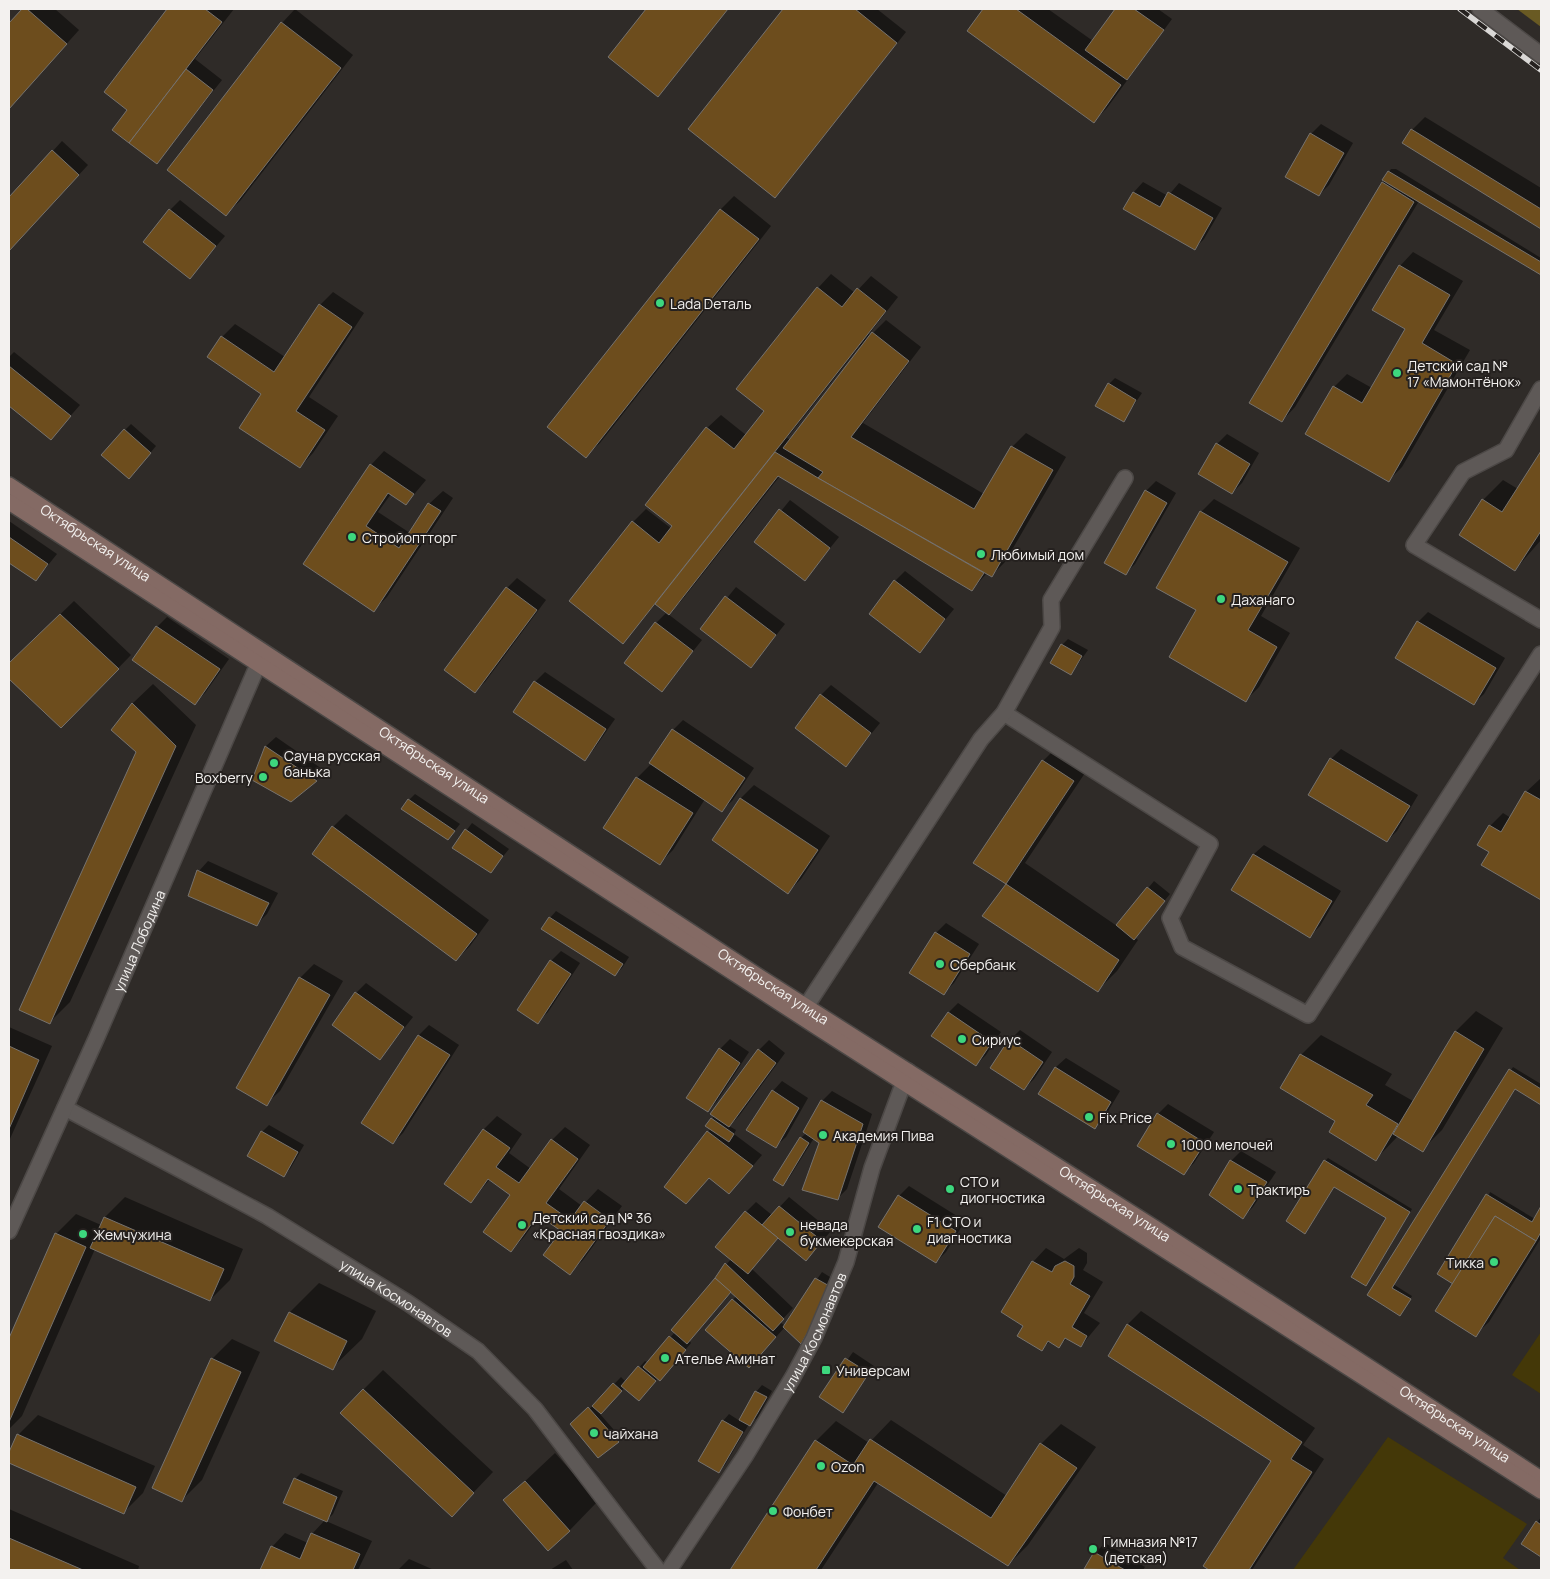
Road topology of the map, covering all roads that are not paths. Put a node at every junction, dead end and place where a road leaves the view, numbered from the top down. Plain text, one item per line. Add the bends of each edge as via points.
1 (1480, 9) edge
2 (1541, 55) edge
3 (1541, 389) edge
4 (1125, 478) dead end
5 (9, 485) edge
6 (9, 502) edge
7 (1541, 620) edge
8 (264, 651) junction
9 (1541, 654) edge
10 (258, 665) junction
11 (1004, 713) junction
12 (807, 1005) junction
13 (906, 1077) junction
14 (66, 1108) junction
15 (9, 1231) edge
16 (1541, 1479) edge
17 (1541, 1491) edge
18 (658, 1570) edge
19 (669, 1570) edge

1 - 2 street
3 - 7 street via 1506,450 1463,472 1414,546
4 - 11 street via 1051,600 1052,627
5 - 8 main road, Октябрьская улица
6 - 10 main road, Октябрьская улица
8 - 10 street, улица Лободина
8 - 12 main road, Октябрьская улица
9 - 11 street via 1308,1015 1182,947 1170,918 1210,844
10 - 13 main road, Октябрьская улица
10 - 14 street, улица Лободина
11 - 12 street via 981,739
12 - 13 main road, Октябрьская улица
13 - 16 main road, Октябрьская улица via 1154,1228
13 - 17 main road, Октябрьская улица
13 - 19 street, улица Космонавтов via 872,1168 841,1275 814,1338 750,1448
14 - 15 street, улица Лободина
14 - 18 street, улица Космонавтов via 267,1216 408,1303 478,1351 535,1409

